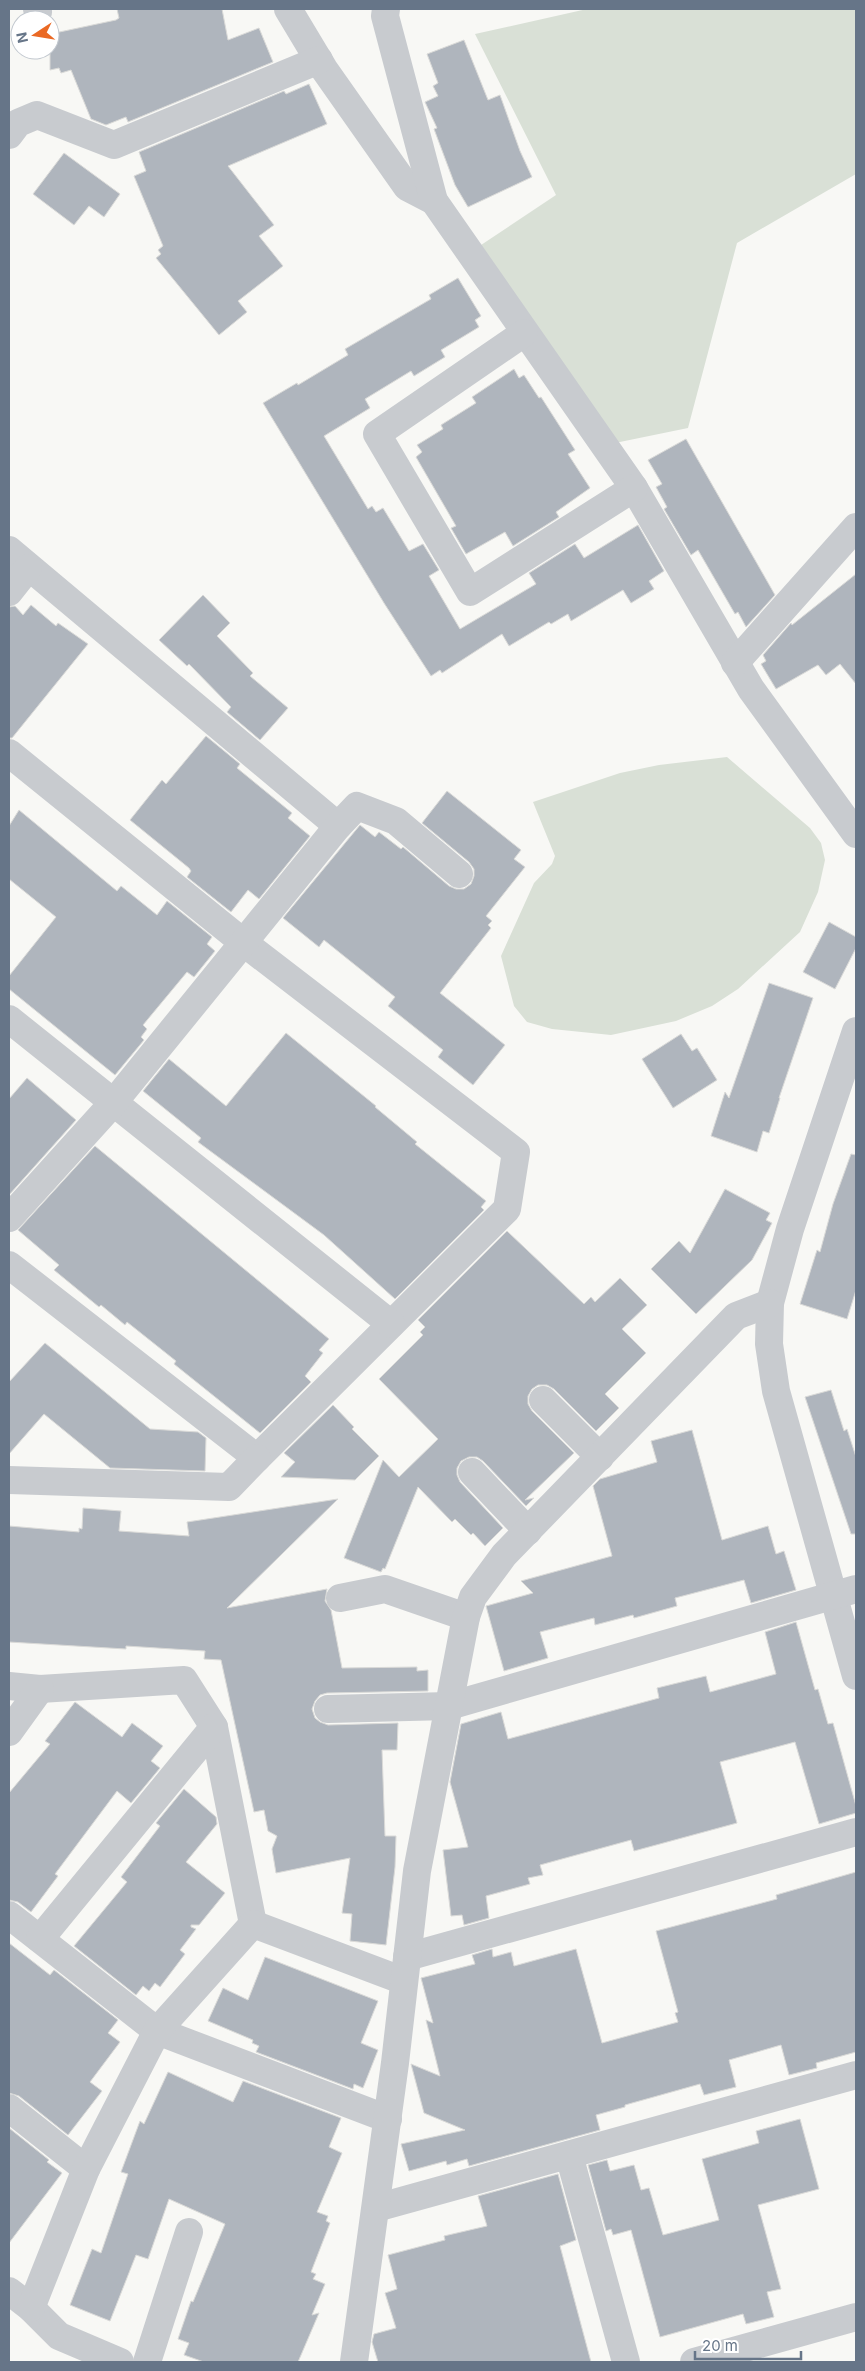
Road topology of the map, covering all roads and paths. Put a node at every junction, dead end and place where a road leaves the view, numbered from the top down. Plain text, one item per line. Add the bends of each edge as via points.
1 (288, 9) edge
2 (386, 9) edge
3 (319, 60) junction
4 (9, 134) edge
5 (434, 201) junction
6 (524, 333) junction
7 (634, 488) junction
8 (856, 527) edge
9 (18, 559) edge
10 (9, 592) edge
11 (735, 664) junction
12 (9, 753) edge
13 (338, 826) junction
14 (856, 834) edge
15 (459, 874) dead end
16 (244, 943) junction
17 (9, 1019) edge
18 (856, 1031) edge
19 (114, 1102) junction
20 (9, 1218) edge
21 (9, 1264) edge
22 (770, 1303) junction
23 (392, 1324) junction
24 (542, 1400) dead end
25 (600, 1457) junction
26 (257, 1458) junction
27 (472, 1472) dead end
28 (9, 1480) edge
29 (528, 1531) junction
30 (845, 1592) edge
31 (340, 1598) dead end
32 (466, 1618) junction
33 (856, 1676) edge
34 (9, 1686) edge
35 (40, 1689) junction
36 (449, 1706) junction
37 (328, 1709) dead end
38 (214, 1727) junction
39 (9, 1732) edge
40 (856, 1832) edge
41 (9, 1915) edge
42 (253, 1924) junction
43 (40, 1940) junction
44 (406, 1969) junction
45 (157, 2030) junction
46 (856, 2075) edge
47 (9, 2108) edge
48 (388, 2119) junction
49 (569, 2155) junction
50 (86, 2170) junction
51 (376, 2208) junction
52 (189, 2232) dead end
53 (9, 2291) edge
54 (32, 2308) junction
55 (856, 2317) edge
56 (120, 2362) edge
57 (147, 2362) edge
58 (354, 2362) edge
59 (626, 2362) edge
60 (694, 2362) edge

1 - 3 street
2 - 5 street via 385,16
3 - 4 street via 114,145 37,116 18,123
3 - 5 street via 407,187
5 - 6 street
6 - 7 street
6 - 7 street via 377,434 470,592
7 - 11 street
8 - 11 street
9 - 10 street
9 - 13 street
11 - 14 street
12 - 16 street
13 - 15 street via 357,806 396,821
13 - 16 street
16 - 19 street
16 - 23 street via 516,1152 507,1209
17 - 19 street
18 - 22 street via 790,1229
19 - 20 street
19 - 23 street
21 - 26 street
22 - 25 street via 736,1316
22 - 30 street via 768,1344 776,1391
23 - 26 street
24 - 25 street
25 - 29 street
26 - 28 street via 229,1487
27 - 29 street
29 - 32 street via 487,1577 473,1597
30 - 33 street
30 - 36 street
31 - 32 street via 385,1589
32 - 36 street
34 - 35 street
35 - 38 street via 184,1680
35 - 39 street
36 - 37 street
36 - 44 street via 417,1871
38 - 42 street
38 - 43 street
40 - 44 street
41 - 43 street
42 - 44 street
42 - 45 street
43 - 45 street
44 - 48 street
45 - 48 street
45 - 50 street
46 - 49 street
47 - 50 street
48 - 51 street
49 - 51 street
49 - 59 street
50 - 54 street
51 - 58 street
52 - 57 street
53 - 54 street
54 - 56 street via 59,2336
55 - 60 street

